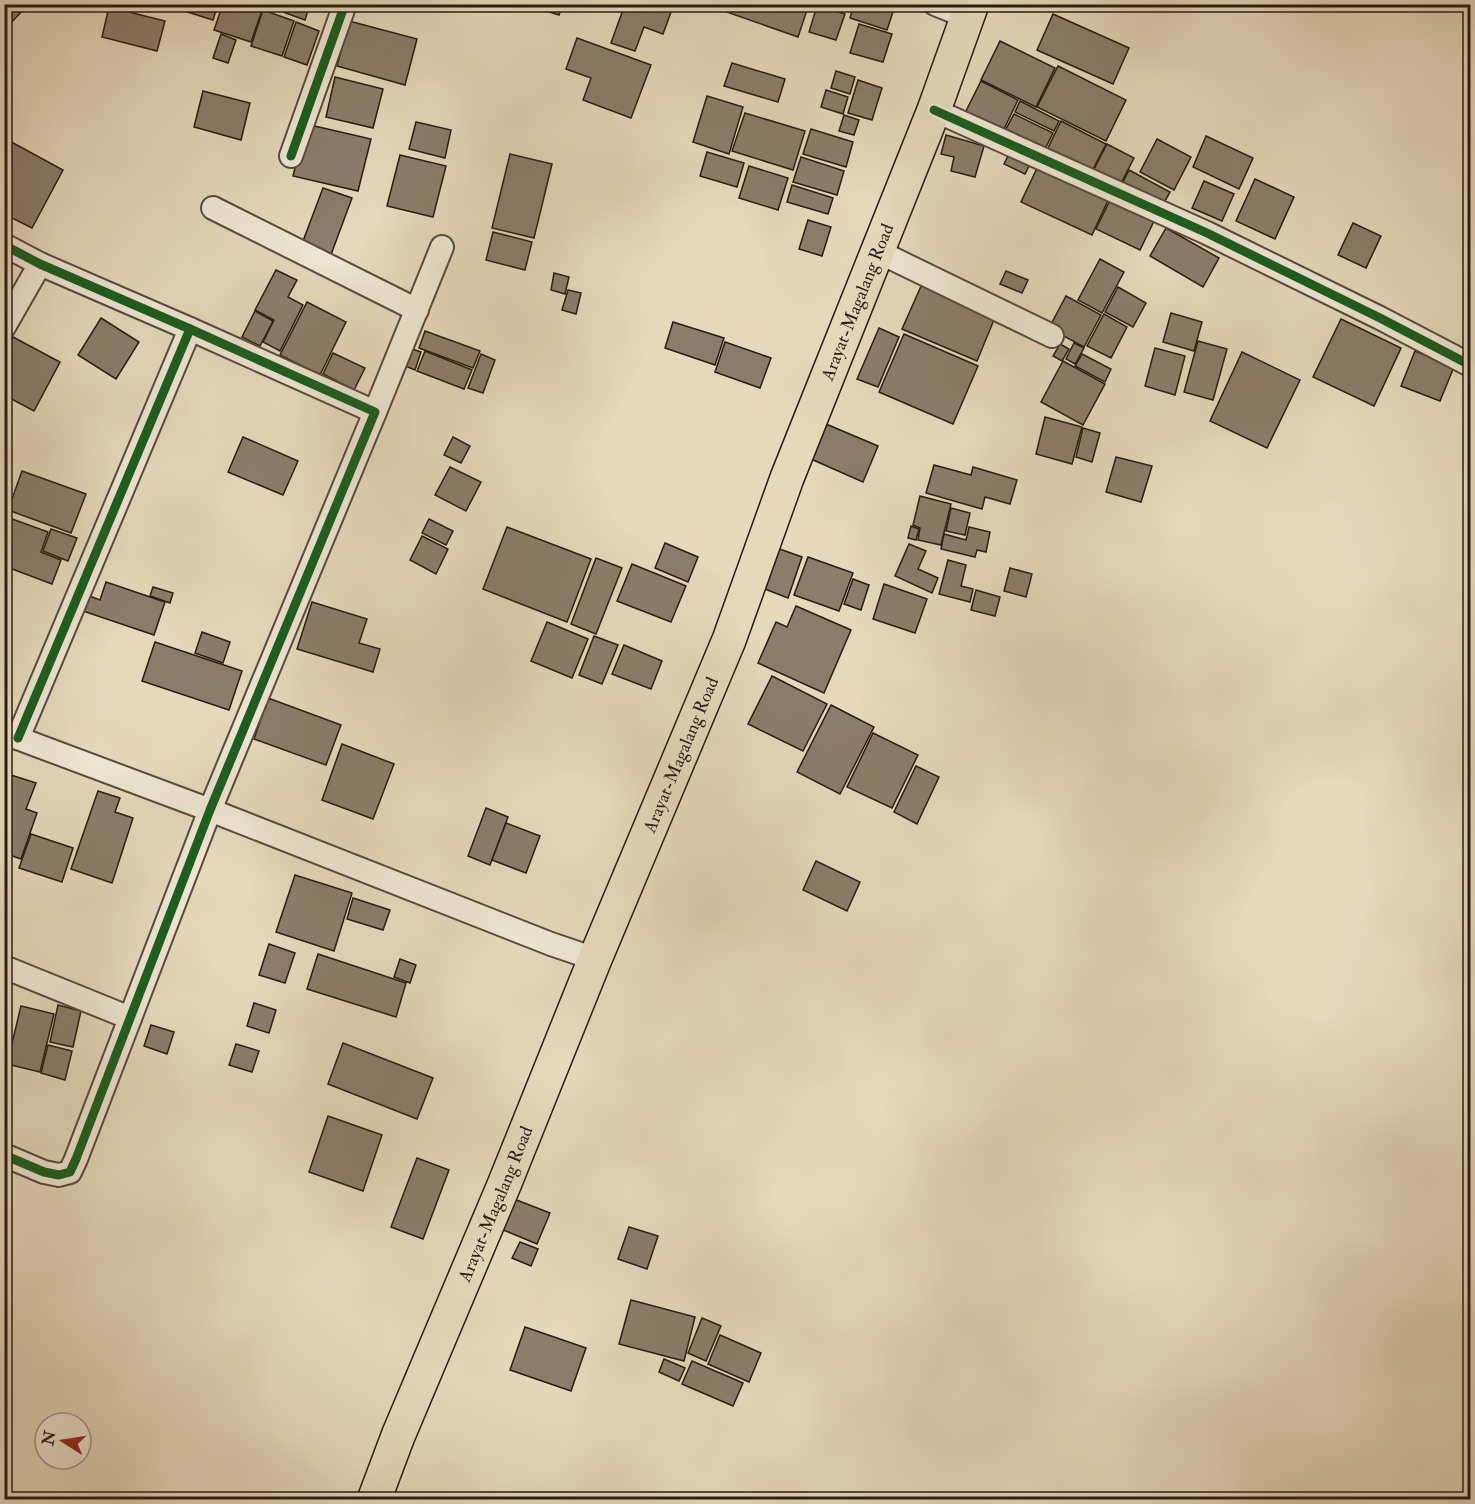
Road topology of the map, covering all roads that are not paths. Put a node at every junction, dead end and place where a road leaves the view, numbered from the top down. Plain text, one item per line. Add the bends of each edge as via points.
1 (345, 4) edge
2 (935, 4) edge
3 (969, 11) edge
4 (934, 110) junction
5 (291, 156) dead end
6 (213, 208) dead end
7 (4, 244) edge
8 (442, 247) dead end
9 (877, 251) junction
10 (40, 264) junction
11 (417, 310) junction
12 (4, 327) edge
13 (190, 328) junction
14 (1052, 336) dead end
15 (1470, 365) edge
16 (375, 412) junction
17 (11, 736) edge
18 (210, 810) junction
19 (595, 959) junction
20 (4, 967) edge
21 (130, 1018) junction
22 (4, 1155) edge
23 (374, 1500) edge

1 - 5 street
2 - 3 street
3 - 4 main road, Arayat-Magalang Road
4 - 9 main road, Arayat-Magalang Road
4 - 15 street via 1207,233
6 - 11 street
7 - 10 street
8 - 11 street
9 - 14 street
9 - 19 main road, Arayat-Magalang Road via 729,640
10 - 12 street
10 - 13 street
11 - 16 street
13 - 16 street
13 - 17 street
16 - 18 street
17 - 18 street
18 - 19 street
18 - 21 street
19 - 23 main road, Arayat-Magalang Road
20 - 21 street
21 - 22 street via 70,1172 44,1172

